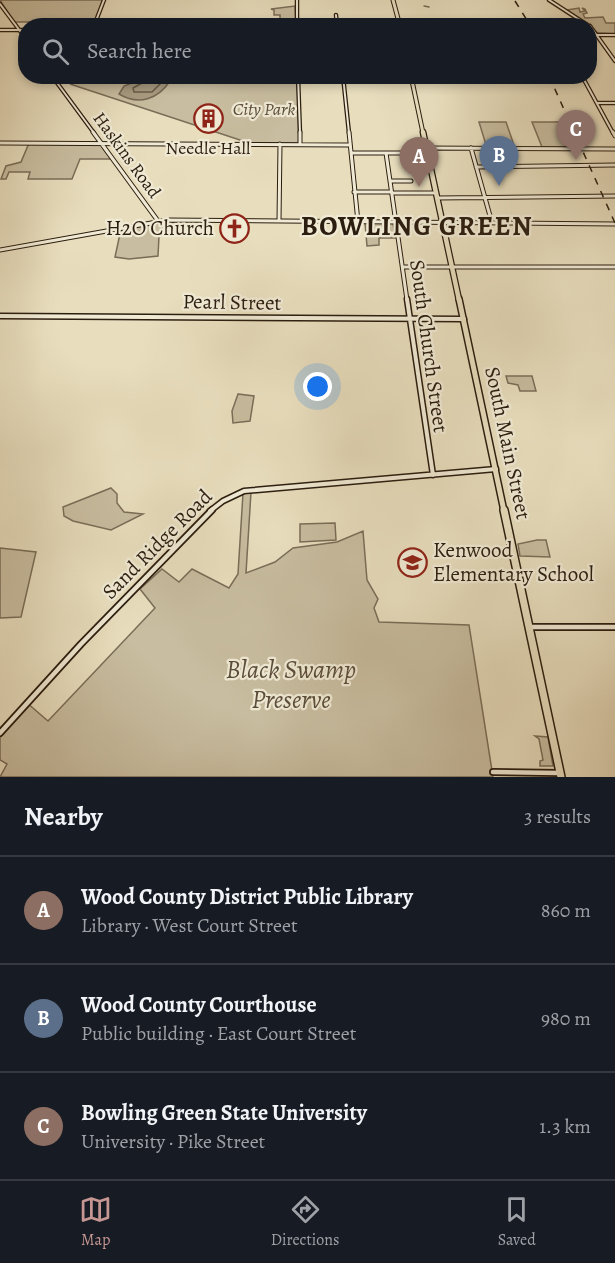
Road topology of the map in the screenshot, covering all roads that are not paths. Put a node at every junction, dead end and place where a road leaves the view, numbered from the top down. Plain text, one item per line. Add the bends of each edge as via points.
1 (104, 0) edge
2 (297, 0) edge
3 (393, 0) edge
4 (549, 0) edge
5 (0, 4) edge
6 (336, 15) dead end
7 (97, 18) edge
8 (297, 18) edge
9 (336, 18) edge
10 (398, 18) edge
11 (577, 18) edge
12 (18, 29) edge
13 (0, 30) edge
14 (18, 30) edge
15 (597, 34) joint
16 (615, 34) edge
17 (615, 61) edge
18 (58, 84) edge
19 (298, 84) edge
20 (344, 84) edge
21 (413, 84) edge
22 (586, 84) edge
23 (597, 103) junction
24 (615, 103) edge
25 (615, 136) edge
26 (0, 143) edge
27 (101, 143) junction
28 (280, 144) junction
29 (300, 144) junction
30 (350, 145) junction
31 (470, 148) junction
32 (615, 149) edge
33 (428, 151) junction
34 (351, 153) junction
35 (386, 153) junction
36 (615, 165) edge
37 (476, 167) junction
38 (390, 181) junction
39 (411, 181) dead end
40 (354, 192) junction
41 (392, 193) junction
42 (436, 195) junction
43 (615, 196) edge
44 (485, 197) junction
45 (159, 221) junction
46 (279, 221) junction
47 (358, 222) junction
48 (396, 222) junction
49 (442, 223) junction
50 (492, 223) junction
51 (615, 224) edge
52 (0, 250) edge
53 (403, 267) junction
54 (615, 267) edge
55 (453, 268) junction
56 (0, 316) edge
57 (410, 319) junction
58 (464, 319) junction
59 (496, 469) junction
60 (433, 475) junction
61 (531, 627) junction
62 (615, 627) edge
63 (0, 733) edge
64 (493, 772) dead end
65 (561, 775) edge

1 - 7 street
2 - 8 street
3 - 10 main road
4 - 11 street
5 - 12 street
6 - 9 street
13 - 14 street
15 - 16 street
15 - 17 street
18 - 27 street, Haskins Road
19 - 29 street
20 - 30 street
21 - 33 main road, South Main Street
22 - 23 street
23 - 24 street
23 - 25 street
26 - 27 street
27 - 28 street
27 - 45 street, Haskins Road
28 - 29 street
28 - 46 street
29 - 30 street
30 - 34 street
31 - 32 street
31 - 33 street
31 - 37 street
33 - 35 street
33 - 42 main road, South Main Street
34 - 35 street
34 - 40 street
35 - 38 street, South Church Street
36 - 37 street
37 - 44 street
38 - 39 street
38 - 41 street, South Church Street
40 - 41 street
40 - 47 street
41 - 42 street
41 - 48 street, South Church Street
42 - 44 street
42 - 49 main road, South Main Street
43 - 44 street
44 - 50 street
45 - 46 main road
45 - 52 street
46 - 47 street
47 - 48 street
48 - 49 street
48 - 53 street, South Church Street
49 - 50 street
49 - 55 main road, South Main Street
50 - 51 street
53 - 55 street
53 - 57 street, South Church Street
54 - 55 street
55 - 58 main road, South Main Street
56 - 57 street, Pearl Street
57 - 58 street, Pearl Street
57 - 60 street, South Church Street
58 - 59 main road, South Main Street
59 - 60 street, Sand Ridge Road
59 - 61 main road, South Main Street
60 - 63 street, Sand Ridge Road via 244,491 228,497 46,679
61 - 62 street
61 - 65 main road, South Main Street
64 - 65 street

